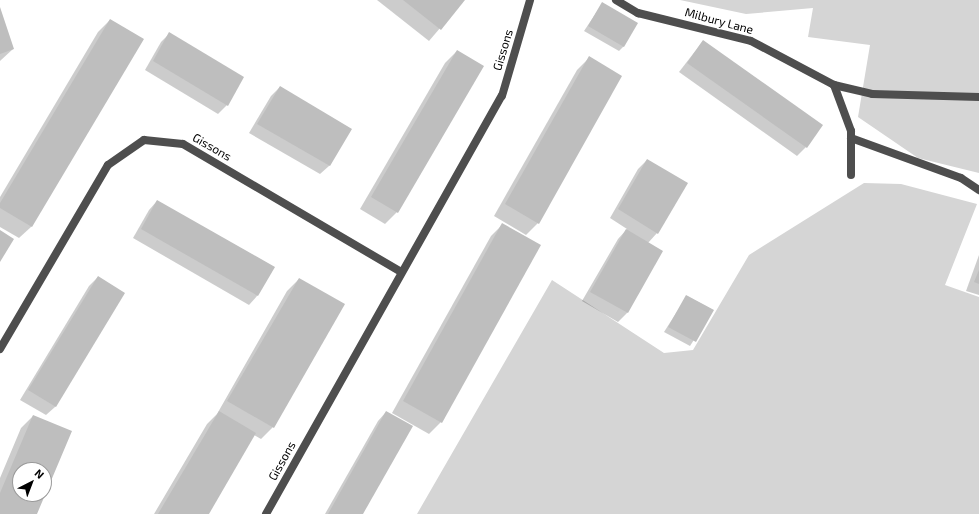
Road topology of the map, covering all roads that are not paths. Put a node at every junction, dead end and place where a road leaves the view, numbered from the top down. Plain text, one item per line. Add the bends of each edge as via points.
1 (530, 0) edge
2 (616, 0) edge
3 (834, 85) junction
4 (979, 97) edge
5 (851, 138) junction
6 (852, 175) dead end
7 (979, 190) edge
8 (402, 272) junction
9 (0, 349) edge
10 (266, 514) edge

1 - 8 street, Gissons via 502,96
2 - 3 street, Milbury Lane via 638,13 751,41
3 - 4 street, Milbury Lane via 872,94
3 - 5 street via 851,131
5 - 6 street
5 - 7 street via 961,178
8 - 9 street, Gissons via 183,144 144,140 108,165
8 - 10 street, Gissons

